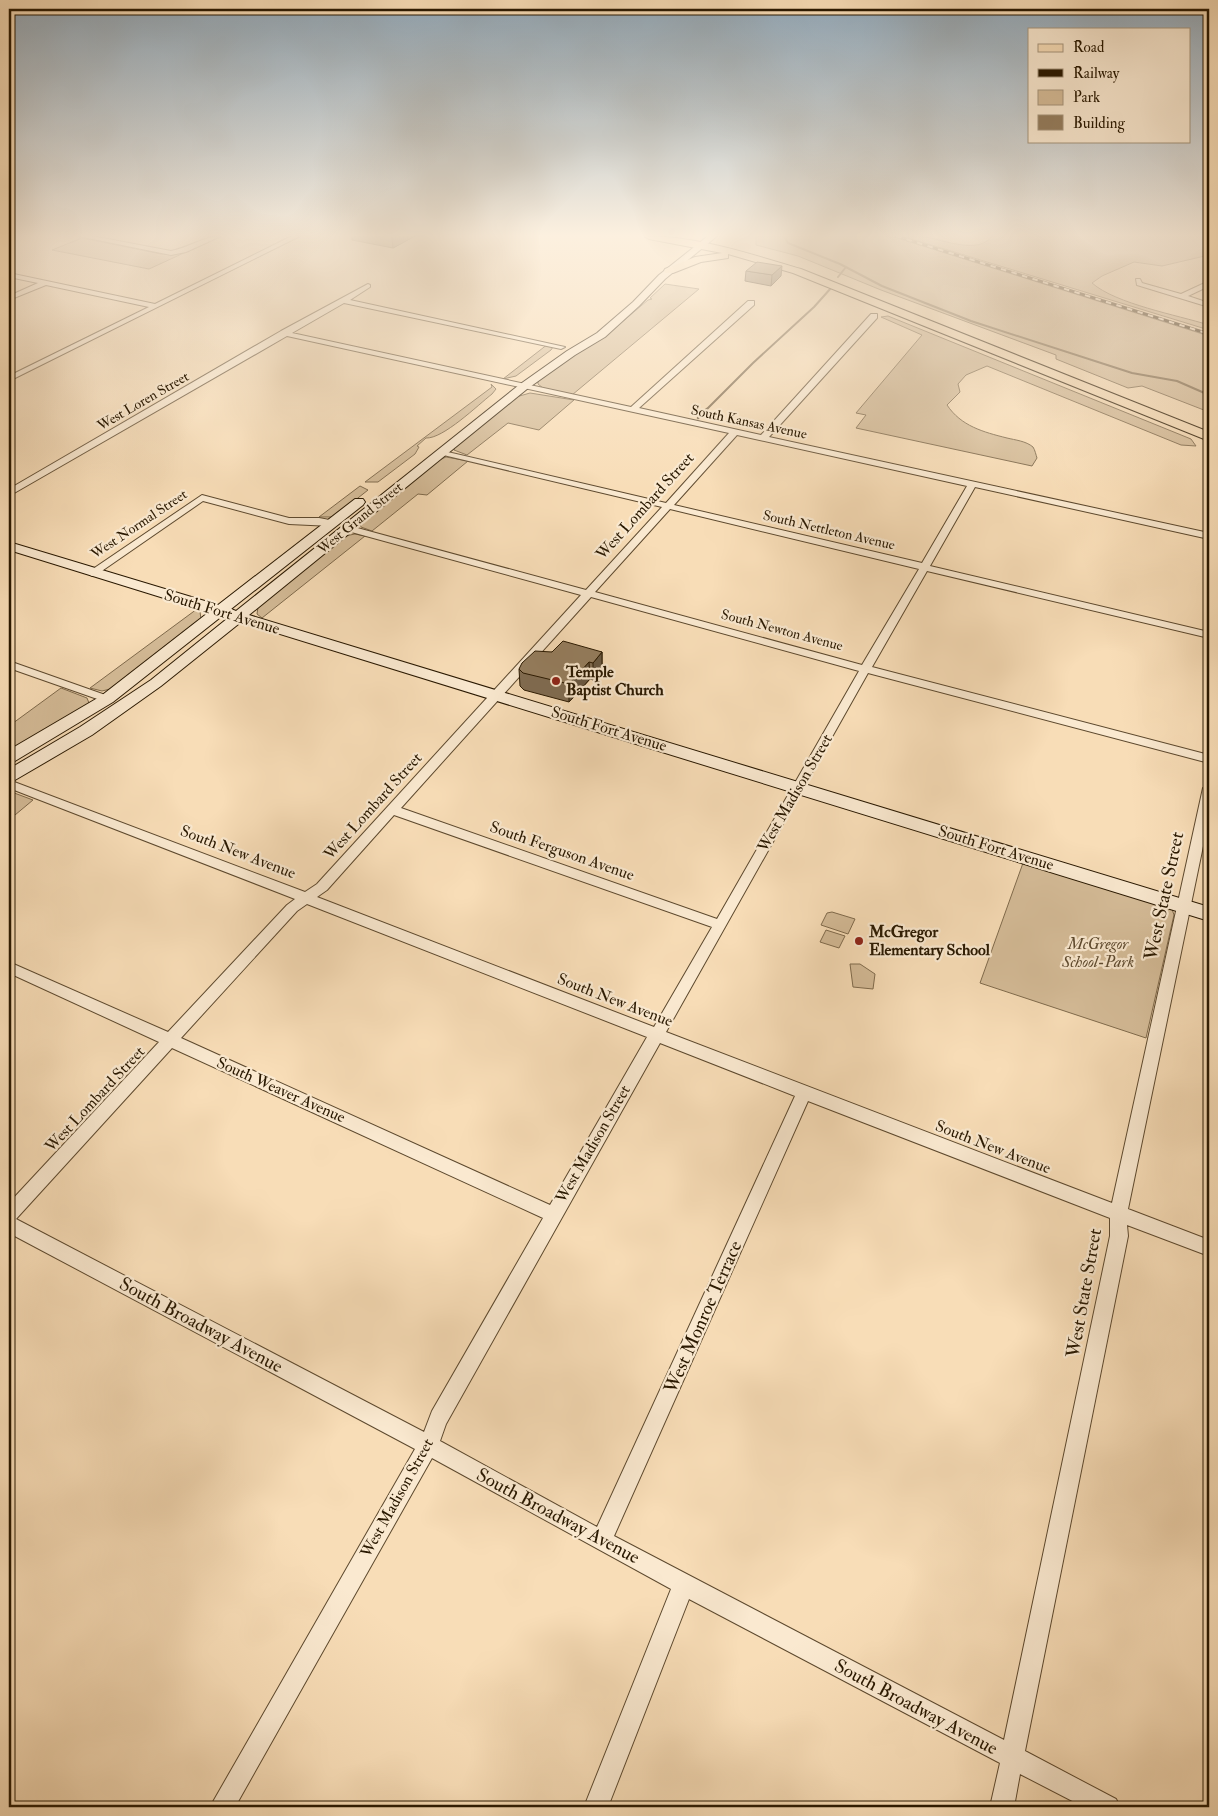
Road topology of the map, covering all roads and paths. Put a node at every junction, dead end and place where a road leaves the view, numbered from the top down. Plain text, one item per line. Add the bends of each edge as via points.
1 (126, 321) edge
2 (306, 321) edge
3 (441, 321) edge
4 (602, 321) edge
5 (617, 321) edge
6 (731, 321) edge
7 (870, 321) edge
8 (920, 321) edge
9 (937, 321) edge
10 (284, 333) junction
11 (561, 346) junction
12 (9, 379) edge
13 (509, 384) junction
14 (523, 387) junction
15 (632, 410) junction
16 (1209, 429) edge
17 (734, 432) junction
18 (1209, 437) edge
19 (763, 438) junction
20 (439, 439) dead end
21 (442, 452) junction
22 (972, 485) junction
23 (9, 493) edge
24 (369, 494) dead end
25 (666, 506) junction
26 (332, 523) junction
27 (348, 528) junction
28 (1209, 536) edge
29 (9, 546) edge
30 (925, 567) junction
31 (92, 572) junction
32 (588, 593) junction
33 (220, 612) junction
34 (237, 617) junction
35 (1209, 635) edge
36 (9, 664) edge
37 (865, 669) junction
38 (496, 695) junction
39 (107, 699) junction
40 (9, 757) edge
41 (1209, 759) edge
42 (9, 776) edge
43 (9, 784) edge
44 (797, 787) junction
45 (1209, 788) edge
46 (392, 810) junction
47 (308, 898) junction
48 (1185, 906) junction
49 (1209, 914) edge
50 (720, 925) junction
51 (9, 966) edge
52 (657, 1035) junction
53 (171, 1040) junction
54 (804, 1093) junction
55 (553, 1214) junction
56 (1118, 1214) junction
57 (9, 1215) edge
58 (9, 1224) edge
59 (1209, 1248) edge
60 (428, 1445) junction
61 (601, 1541) junction
62 (684, 1584) junction
63 (1012, 1758) junction
64 (222, 1807) edge
65 (596, 1807) edge
66 (1002, 1807) edge
67 (1108, 1807) edge

1 - 12 street
2 - 10 street, West Loren Street
3 - 11 street
4 - 11 main road
5 - 14 main road, West Grand Street
6 - 15 street
7 - 19 street
8 - 18 main road
9 - 16 main road
10 - 13 street, South Kansas Avenue
10 - 23 street, West Loren Street
11 - 13 main road
13 - 14 street, South Kansas Avenue
13 - 20 main road
14 - 15 street, South Kansas Avenue
14 - 21 main road, West Grand Street
15 - 17 street, South Kansas Avenue
17 - 19 street, South Kansas Avenue
17 - 25 street, West Lombard Street
19 - 22 street, South Kansas Avenue
21 - 25 street, South Nettleton Avenue
21 - 27 main road, West Grand Street
22 - 28 street, South Kansas Avenue
22 - 30 street, West Madison Street
24 - 26 main road, West Grand Street
25 - 30 street, South Nettleton Avenue
25 - 32 street, West Lombard Street
26 - 31 street, West Normal Street via 289,521 202,498
26 - 33 main road, West Grand Street
27 - 32 street, South Newton Avenue
27 - 34 main road, West Grand Street
29 - 31 main road, South Fort Avenue
30 - 35 street, South Nettleton Avenue
30 - 37 street, West Madison Street
31 - 33 main road, South Fort Avenue
32 - 37 street, South Newton Avenue
32 - 38 street, West Lombard Street
33 - 34 main road, South Fort Avenue
33 - 39 main road, West Grand Street
34 - 38 main road, South Fort Avenue
34 - 42 main road, West Grand Street via 156,683 86,731
36 - 39 street
37 - 41 street, South Newton Avenue
37 - 44 street, West Madison Street
38 - 44 main road, South Fort Avenue
38 - 46 street, West Lombard Street
39 - 40 main road, West Grand Street
43 - 47 street, South New Avenue
44 - 48 main road, South Fort Avenue
44 - 50 street, West Madison Street
45 - 48 street, West State Street
46 - 47 street, West Lombard Street via 322,887
46 - 50 street, South Ferguson Avenue
47 - 52 street, South New Avenue
47 - 53 street, West Lombard Street via 292,908
48 - 49 main road, South Fort Avenue
48 - 56 street, West State Street
50 - 52 street, West Madison Street
51 - 53 street, South Weaver Avenue
52 - 54 street, South New Avenue
52 - 55 street, West Madison Street
53 - 55 street, South Weaver Avenue
53 - 57 street, West Lombard Street
54 - 56 street, South New Avenue
54 - 61 street, West Monroe Terrace
55 - 60 street, West Madison Street via 439,1418
56 - 59 street, South New Avenue
56 - 63 street, West State Street via 1119,1236
58 - 60 street, South Broadway Avenue
60 - 61 street, South Broadway Avenue
60 - 64 street, West Madison Street
61 - 62 street, South Broadway Avenue
62 - 63 street, South Broadway Avenue
62 - 65 street
63 - 66 street, West State Street
63 - 67 street, South Broadway Avenue

